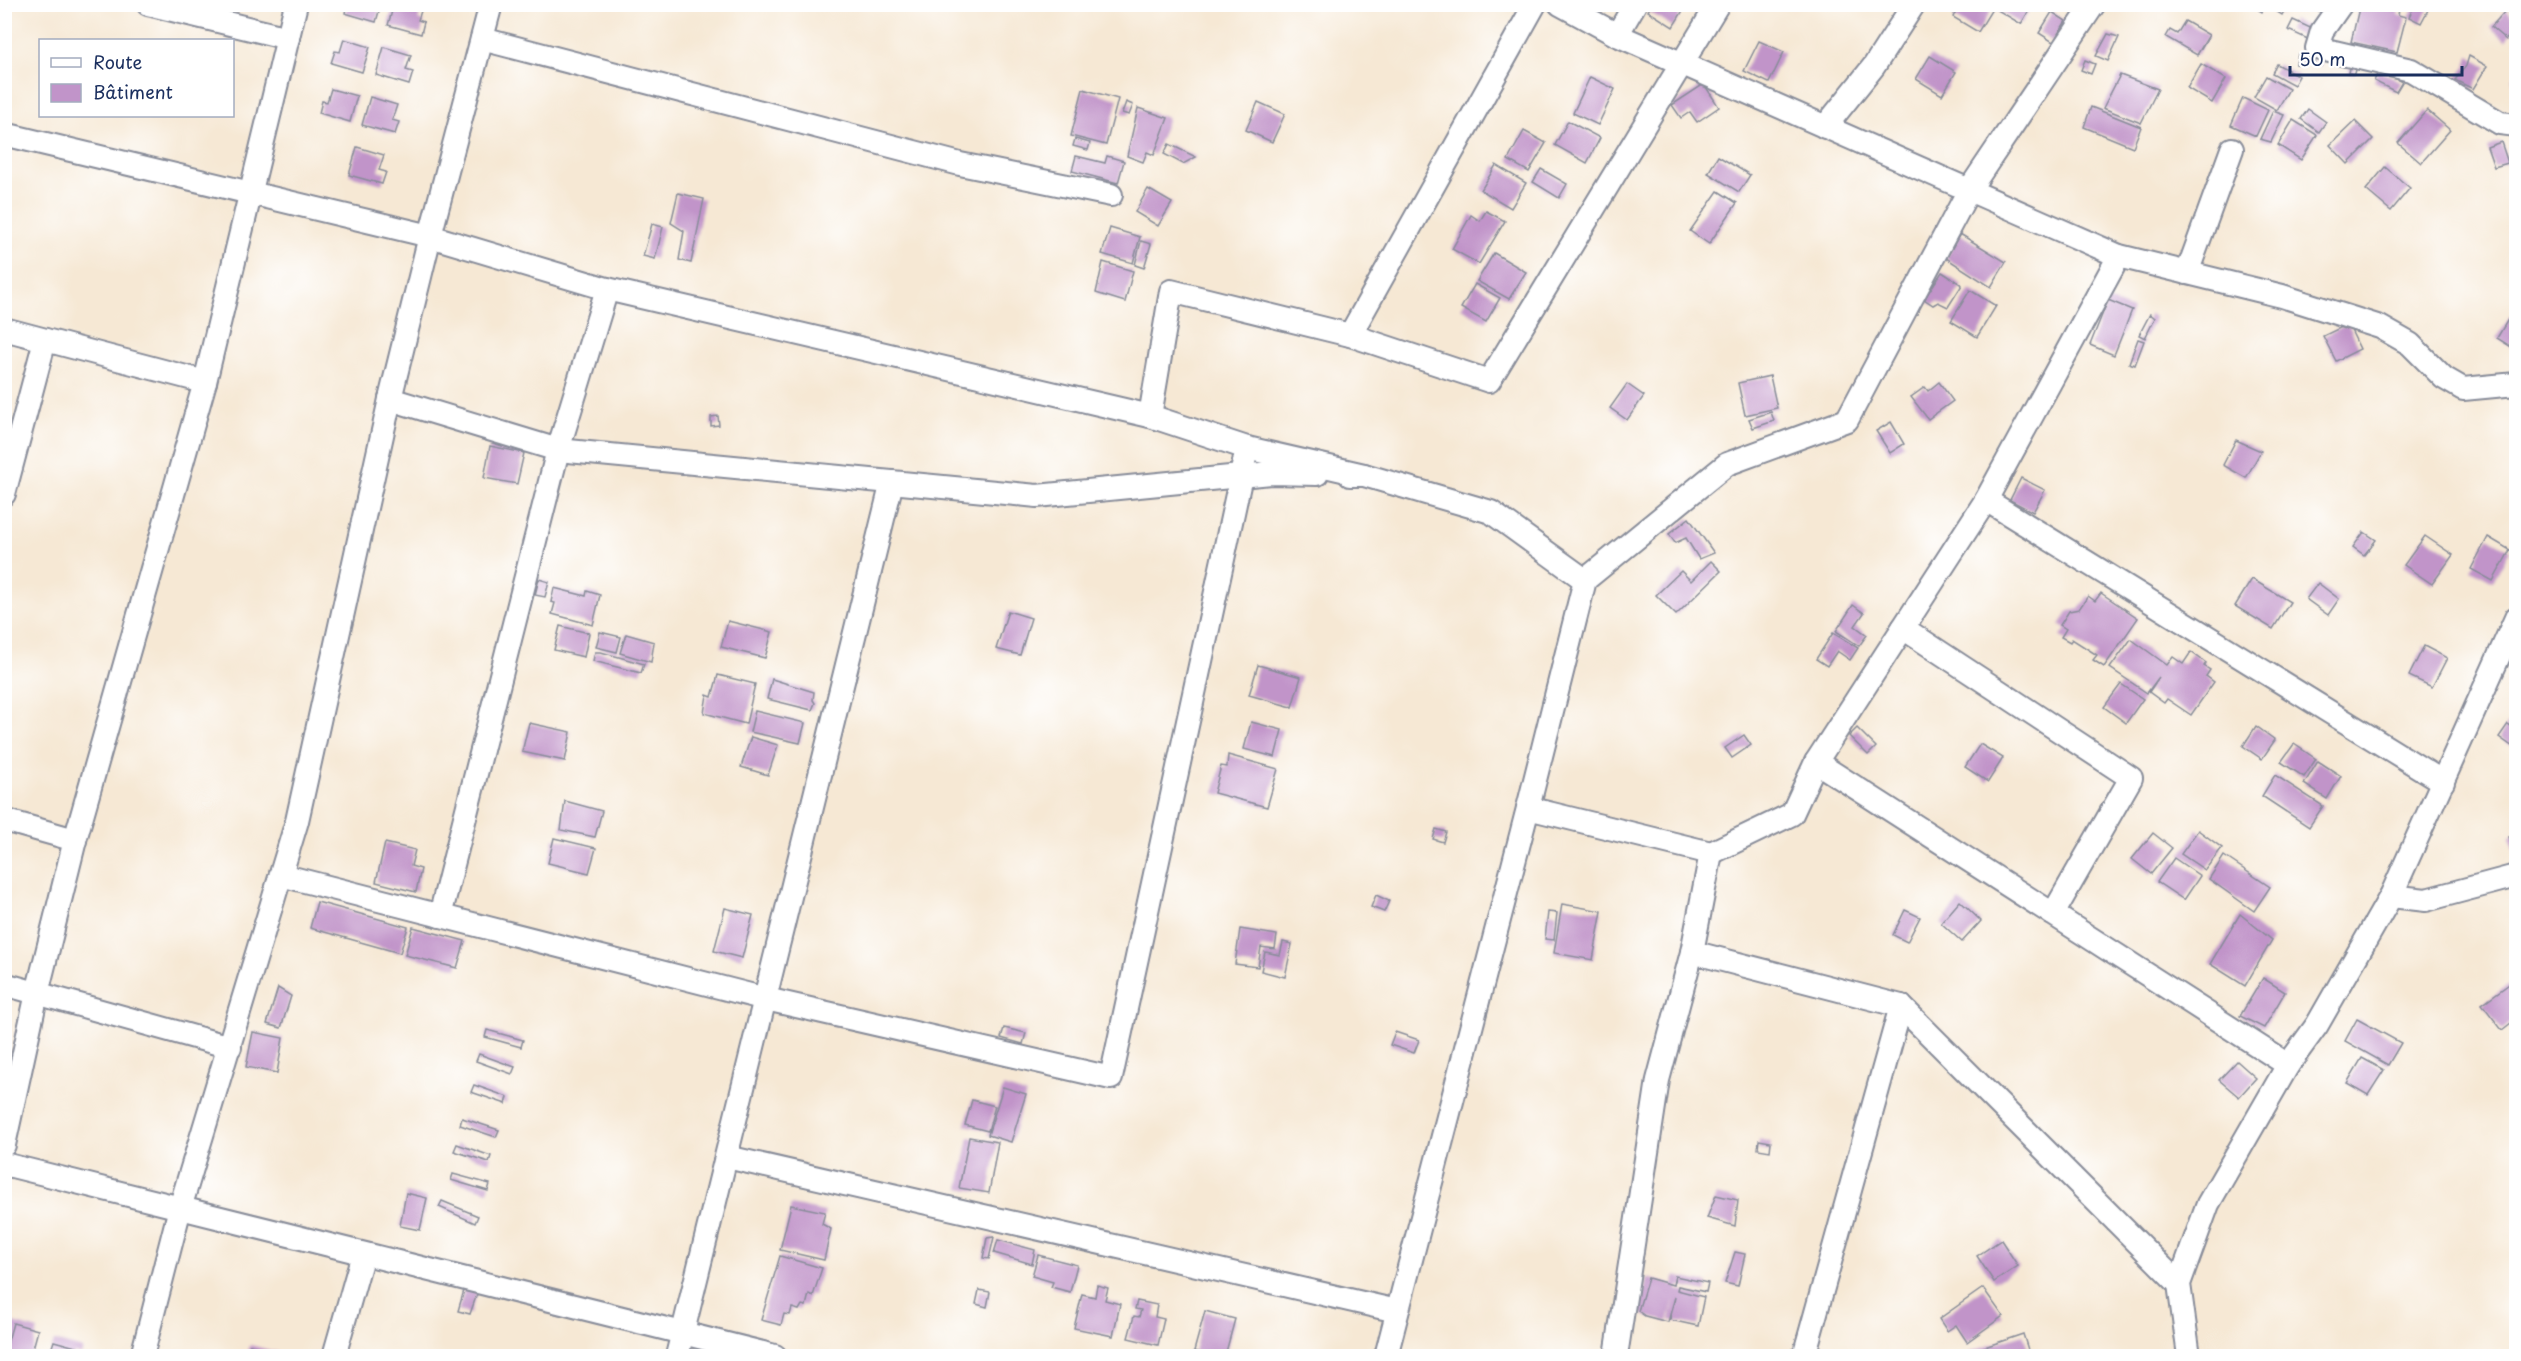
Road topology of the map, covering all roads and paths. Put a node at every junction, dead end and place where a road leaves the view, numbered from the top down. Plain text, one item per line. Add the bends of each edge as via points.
1 (148, 4) edge
2 (296, 4) edge
3 (491, 4) edge
4 (1535, 4) edge
5 (1560, 4) edge
6 (1635, 4) edge
7 (1718, 4) edge
8 (1914, 4) edge
9 (2094, 4) edge
10 (2341, 4) edge
11 (1617, 35) junction
12 (288, 38) junction
13 (482, 39) junction
14 (1681, 63) junction
15 (2517, 125) edge
16 (1825, 127) junction
17 (4, 134) edge
18 (2232, 149) dead end
19 (1969, 190) junction
20 (252, 193) junction
21 (1111, 195) dead end
22 (430, 236) junction
23 (2119, 256) junction
24 (2187, 273) junction
25 (607, 289) junction
26 (4, 329) edge
27 (1350, 335) junction
28 (45, 340) junction
29 (205, 382) junction
30 (2517, 384) edge
31 (390, 399) junction
32 (1150, 417) junction
33 (1247, 448) junction
34 (558, 450) junction
35 (1242, 475) junction
36 (1364, 475) junction
37 (892, 482) junction
38 (4, 494) edge
39 (1986, 500) junction
40 (1585, 580) junction
41 (2517, 618) edge
42 (1903, 628) junction
43 (1816, 762) junction
44 (2443, 782) junction
45 (1528, 808) junction
46 (4, 820) edge
47 (75, 840) junction
48 (1712, 853) junction
49 (281, 875) junction
50 (2517, 876) edge
51 (2391, 897) junction
52 (2053, 914) junction
53 (440, 916) junction
54 (1692, 952) junction
55 (4, 984) edge
56 (37, 993) junction
57 (766, 999) junction
58 (1901, 1006) junction
59 (230, 1047) junction
60 (2288, 1065) junction
61 (4, 1145) edge
62 (727, 1157) junction
63 (4, 1164) edge
64 (180, 1208) junction
65 (363, 1254) junction
66 (2179, 1284) junction
67 (1397, 1311) junction
68 (683, 1334) junction
69 (142, 1356) edge
70 (334, 1356) edge
71 (677, 1356) edge
72 (775, 1356) edge
73 (1386, 1356) edge
74 (1616, 1356) edge
75 (1804, 1356) edge
76 (2189, 1356) edge

1 - 12 street
2 - 12 street
3 - 13 street
4 - 27 street
5 - 11 street
6 - 11 street
7 - 14 street
8 - 16 street via 1874,66
9 - 19 street
10 - 15 street via 2322,32 2317,48 2411,70 2500,123
11 - 14 street
12 - 20 street
13 - 21 street via 960,164
13 - 22 street
14 - 16 street
14 - 27 street via 1489,381
16 - 19 street
17 - 20 street
18 - 24 street
19 - 23 street
19 - 40 street via 1846,420 1727,464
20 - 22 street
20 - 29 street
22 - 25 street
22 - 31 street
23 - 24 street
23 - 39 street
24 - 30 street via 2282,296 2380,327 2410,344 2444,378 2463,389
25 - 32 street
25 - 34 street
26 - 28 street
27 - 32 street via 1171,291
28 - 29 street
28 - 38 street
29 - 47 street
31 - 34 street
31 - 49 street via 297,821
32 - 33 street
33 - 35 street
33 - 36 street
34 - 37 street
34 - 53 street
35 - 36 street
35 - 37 street via 1037,496
35 - 57 street via 1111,1078
36 - 40 street via 1491,512
37 - 57 street
39 - 42 street
39 - 44 street
40 - 45 street
41 - 44 street
42 - 43 street
42 - 52 street via 2131,778
43 - 48 street via 1792,814
43 - 52 street
44 - 51 street
45 - 48 street
45 - 67 street
46 - 47 street
47 - 56 street
48 - 54 street
49 - 53 street
49 - 59 street
50 - 51 street via 2426,900
51 - 60 street via 2317,1025
52 - 60 street
53 - 57 street
54 - 58 street
54 - 74 street via 1658,1080
55 - 56 street
56 - 59 street
56 - 61 street
57 - 62 street
58 - 66 street
58 - 75 street
59 - 64 street
60 - 66 street via 2208,1204
62 - 67 street
62 - 68 street
63 - 64 street
64 - 65 street
64 - 69 street
65 - 68 street
65 - 70 street
66 - 76 street
67 - 73 street
68 - 71 street
68 - 72 street

